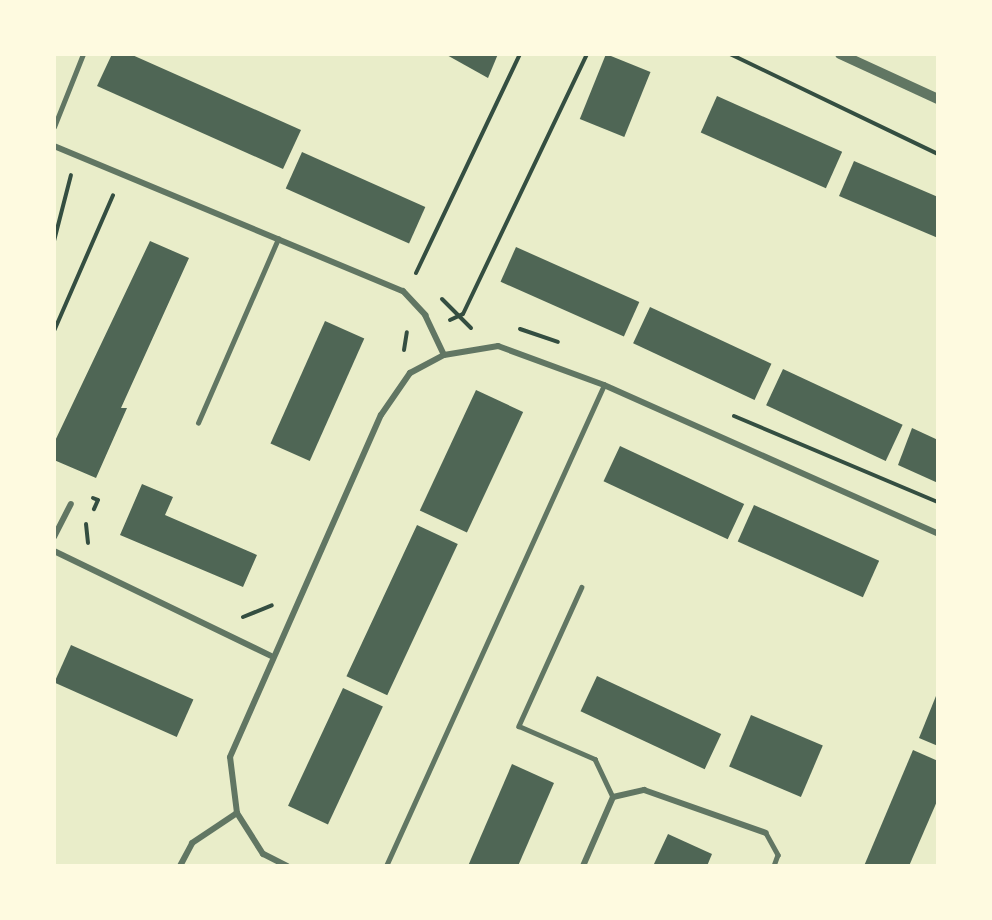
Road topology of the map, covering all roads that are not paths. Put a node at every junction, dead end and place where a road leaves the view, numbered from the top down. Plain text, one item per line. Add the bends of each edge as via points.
1 (83, 54) edge
2 (840, 54) edge
3 (938, 99) edge
4 (54, 127) edge
5 (54, 146) edge
6 (278, 239) junction
7 (444, 355) junction
8 (604, 385) junction
9 (198, 423) dead end
10 (71, 504) dead end
11 (938, 534) edge
12 (54, 537) edge
13 (54, 551) edge
14 (582, 587) dead end
15 (271, 656) junction
16 (613, 797) junction
17 (237, 813) junction
18 (766, 833) joint
19 (180, 866) edge
20 (287, 866) edge
21 (386, 866) edge
22 (583, 866) edge
23 (774, 866) edge

1 - 4 lane
2 - 3 street
5 - 6 street
6 - 7 street via 403,291 425,315
6 - 9 lane
7 - 8 street via 498,346
7 - 15 street via 410,373 381,416
8 - 11 street
8 - 21 lane
10 - 12 street
13 - 15 street
14 - 16 lane via 519,726 595,759
15 - 17 street via 230,757
16 - 18 street via 644,790
16 - 22 street
17 - 19 street via 192,843
17 - 20 street via 263,854
18 - 23 lane via 778,855

